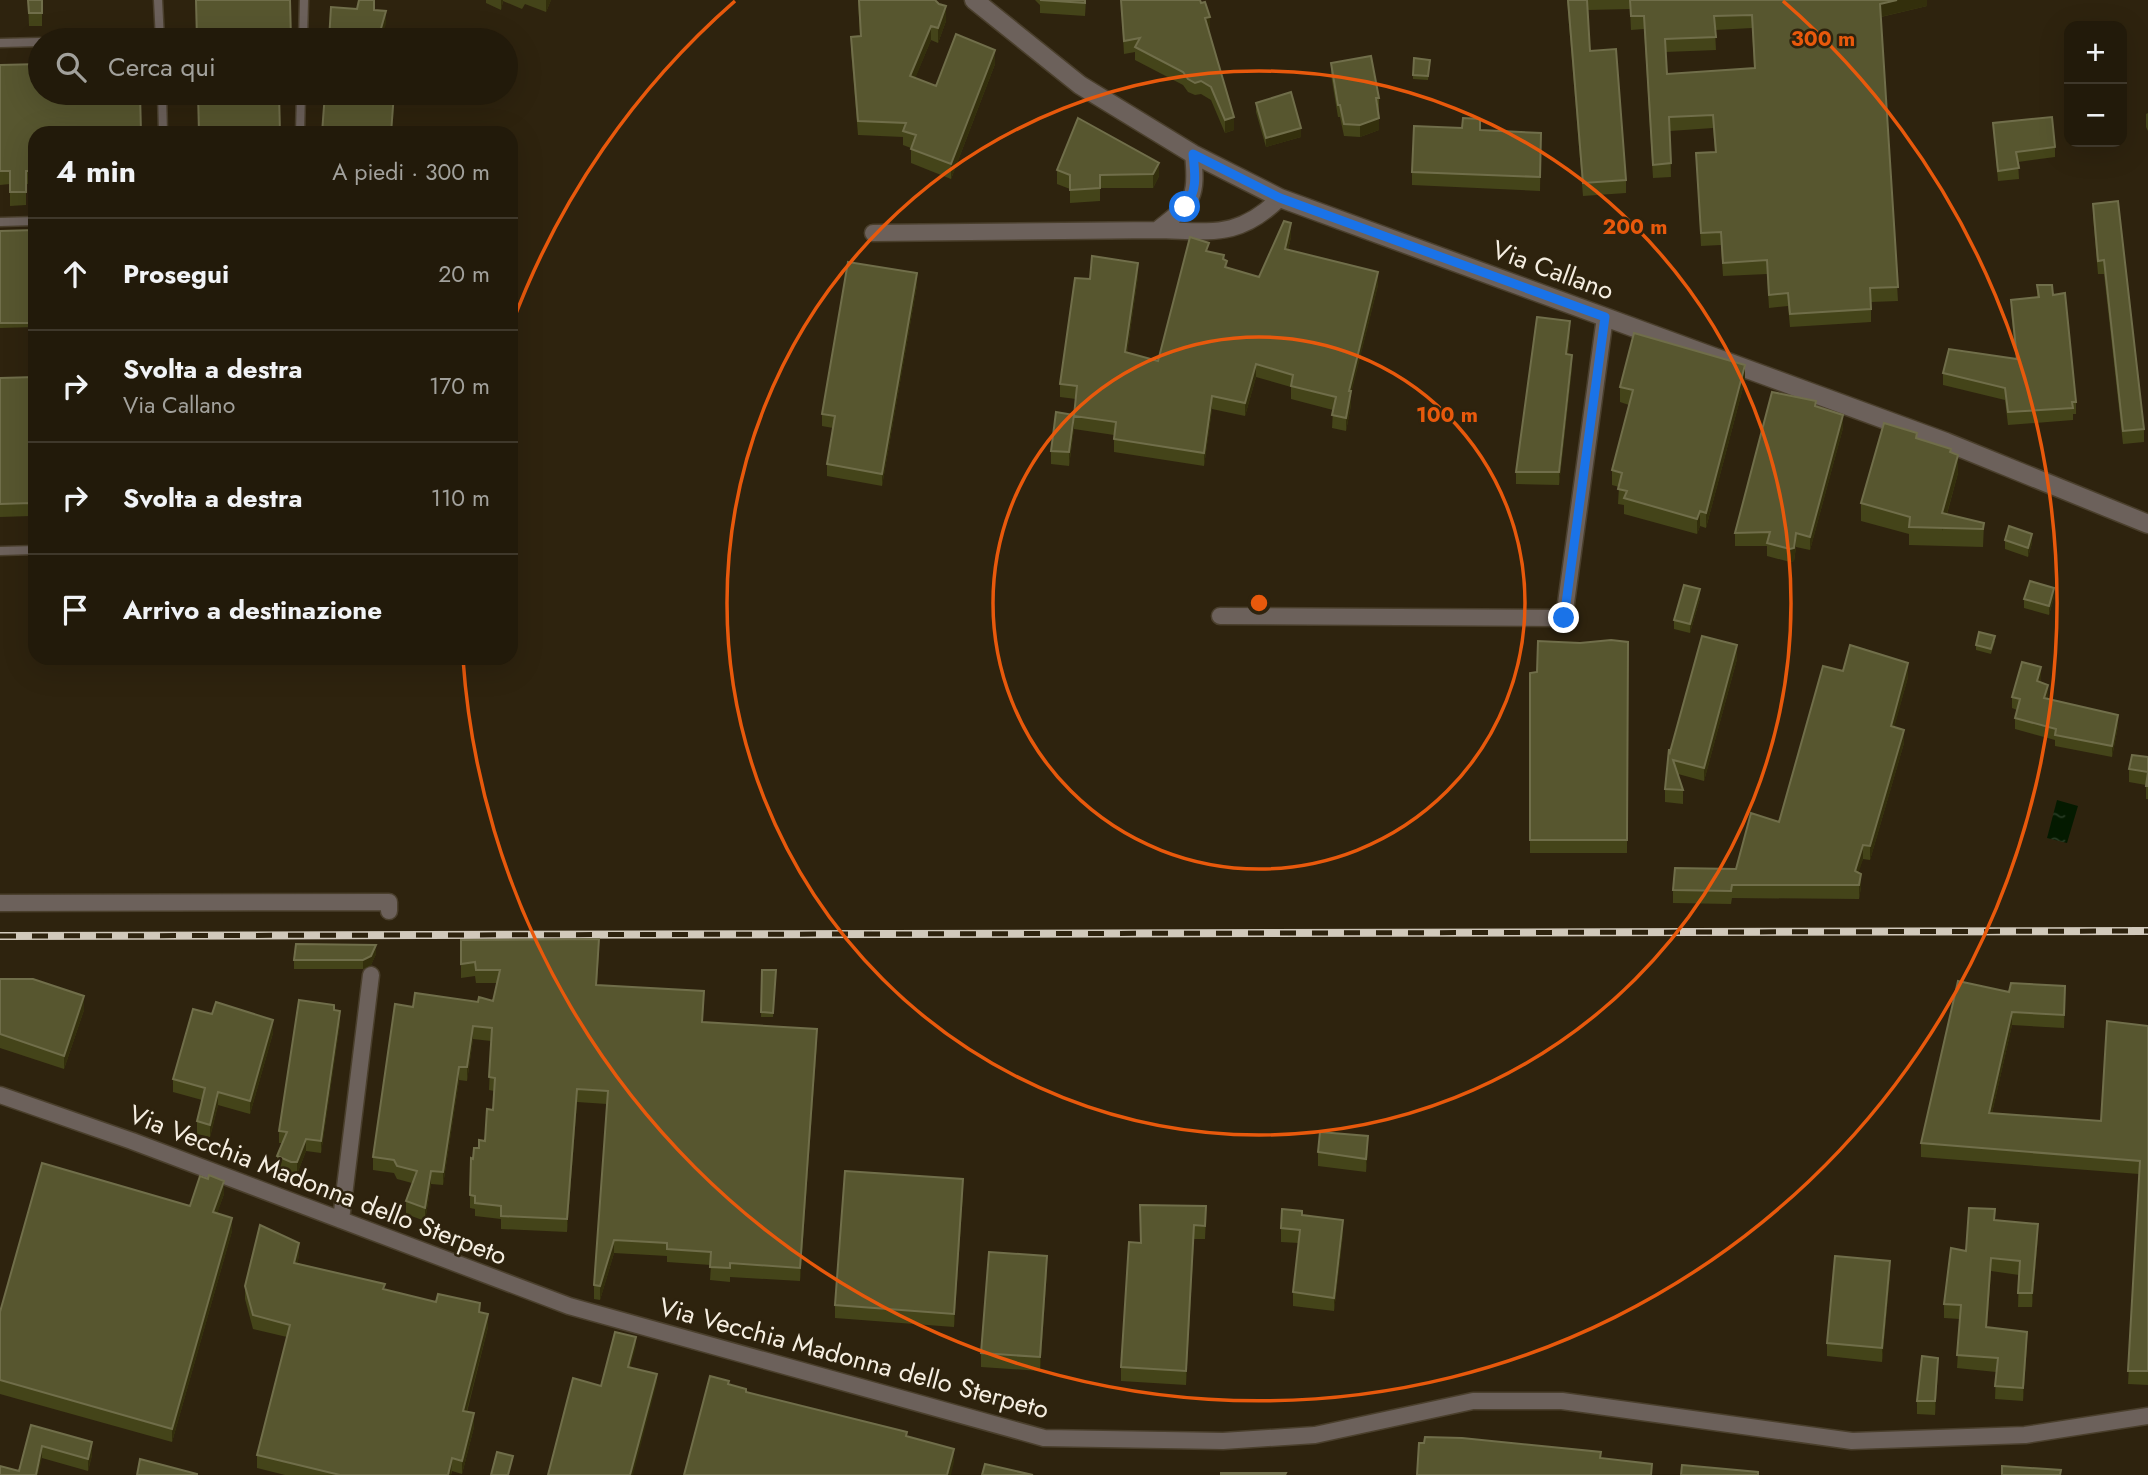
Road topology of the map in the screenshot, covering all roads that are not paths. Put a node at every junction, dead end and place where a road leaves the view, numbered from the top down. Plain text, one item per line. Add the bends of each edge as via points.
1 (158, 0) edge
2 (304, 0) edge
3 (974, 0) edge
4 (159, 28) edge
5 (303, 28) edge
6 (28, 42) edge
7 (0, 43) edge
8 (162, 105) edge
9 (301, 105) edge
10 (163, 126) edge
11 (300, 126) edge
12 (1193, 154) junction
13 (1280, 198) junction
14 (28, 221) edge
15 (0, 222) edge
16 (1157, 230) junction
17 (873, 233) dead end
18 (1605, 317) junction
19 (2148, 524) edge
20 (28, 550) edge
21 (0, 551) edge
22 (1220, 616) dead end
23 (0, 904) edge
24 (389, 911) dead end
25 (371, 975) dead end
26 (0, 1095) edge
27 (341, 1220) junction
28 (2148, 1416) edge

1 - 4 lane
2 - 5 lane
3 - 12 street, Via Callano via 1080,85
6 - 7 lane
8 - 10 lane
9 - 11 lane
12 - 13 street, Via Callano
12 - 16 street via 1193,196
13 - 16 street via 1254,220 1227,230
13 - 18 street, Via Callano
14 - 15 lane
16 - 17 street
18 - 19 street, Via Callano via 1946,442
18 - 22 street via 1564,618
20 - 21 lane
23 - 24 street via 390,902
25 - 27 street
26 - 27 street, Via Vecchia Madonna dello Sterpeto
27 - 28 street, Via Vecchia Madonna dello Sterpeto via 569,1306 1044,1438 1223,1441 1315,1435 1474,1401 1562,1401 1852,1441 2025,1435

